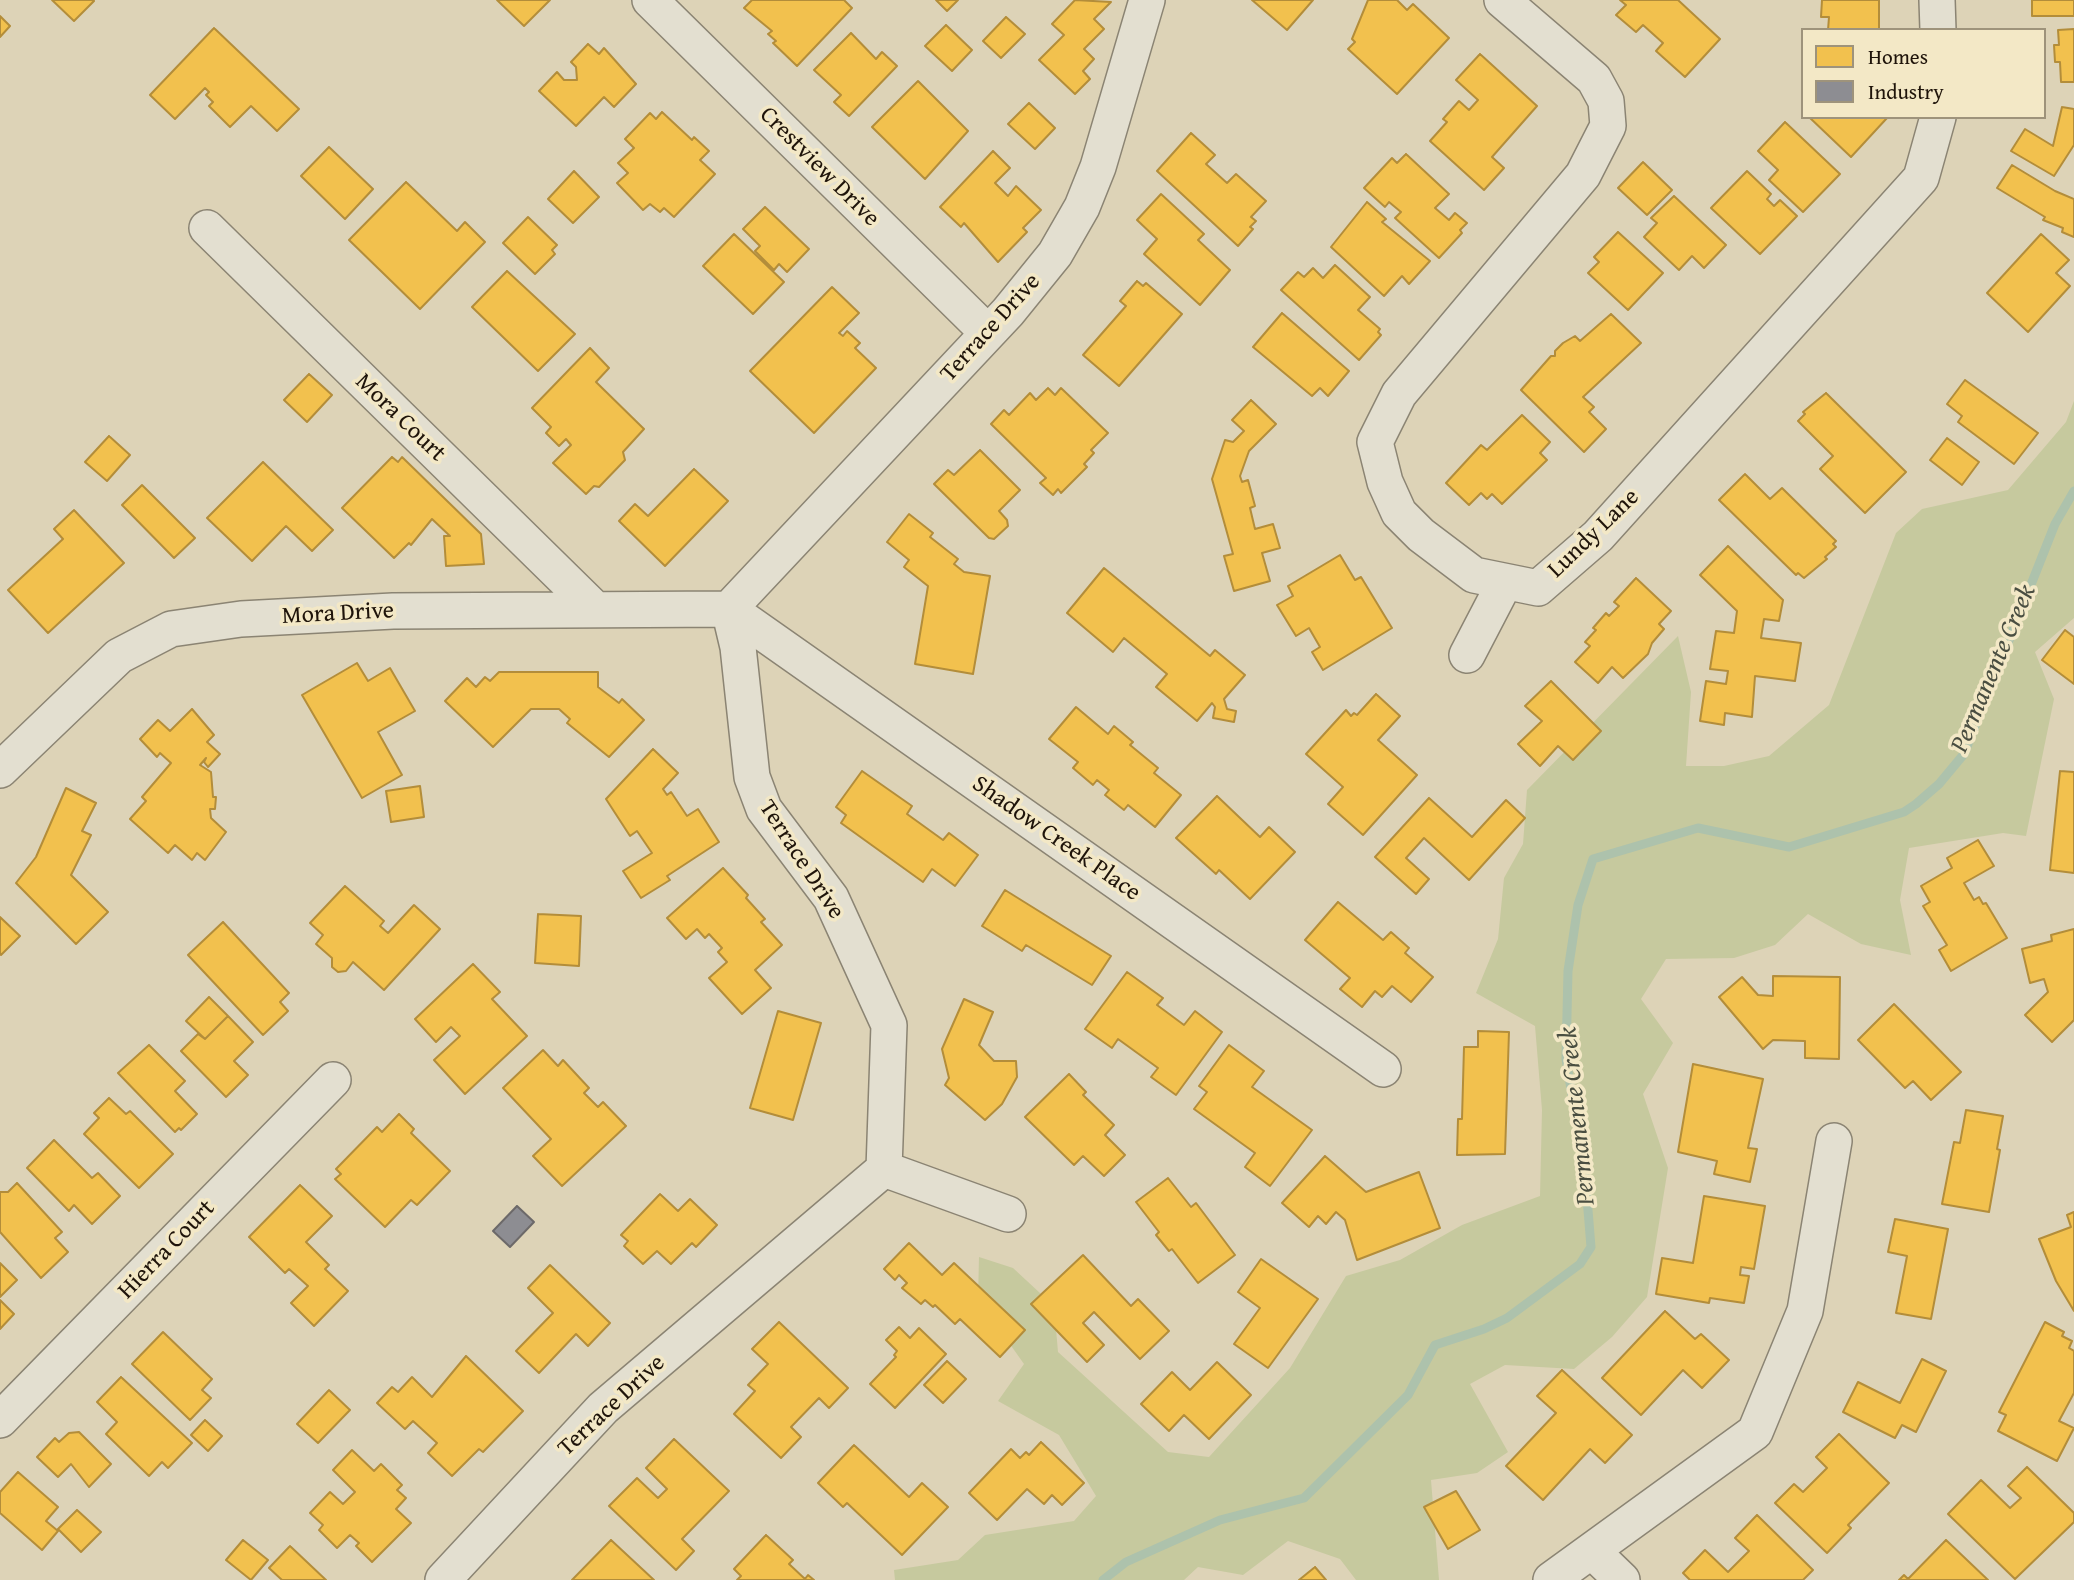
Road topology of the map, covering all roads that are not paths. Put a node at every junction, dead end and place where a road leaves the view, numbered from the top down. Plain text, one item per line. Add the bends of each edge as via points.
1 (650, 0) edge
2 (1147, 0) edge
3 (1502, 0) edge
4 (1937, 0) edge
5 (1938, 28) edge
6 (1937, 119) edge
7 (206, 228) dead end
8 (988, 333) junction
9 (1505, 582) junction
10 (594, 608) junction
11 (729, 609) junction
12 (1467, 655) dead end
13 (0, 770) edge
14 (1383, 1069) dead end
15 (333, 1080) dead end
16 (1834, 1141) dead end
17 (884, 1169) junction
18 (1008, 1214) dead end
19 (0, 1420) edge
20 (1592, 1551) junction
21 (443, 1580) edge
22 (1550, 1580) edge
23 (1622, 1580) edge

1 - 8 street, Crestview Drive
2 - 8 street, Terrace Drive via 1124,85 1082,206 1028,291
3 - 9 street, Lundy Lane via 1594,79 1606,101 1608,126 1583,175 1399,394 1375,442 1399,513 1420,535 1474,575
4 - 5 street
6 - 9 street, Lundy Lane via 1921,178 1598,536 1538,588
7 - 10 street, Mora Court
8 - 11 street, Terrace Drive
9 - 12 street
10 - 11 street, Mora Drive
10 - 13 street, Mora Drive via 345,613 241,619 171,629 118,656
11 - 14 street, Shadow Creek Place
11 - 17 street, Terrace Drive via 738,647 752,777 764,809 831,898 889,1025
15 - 19 street, Hierra Court
16 - 20 street via 1805,1311 1755,1432
17 - 18 street
17 - 21 street, Terrace Drive via 603,1408
20 - 22 street
20 - 23 street

